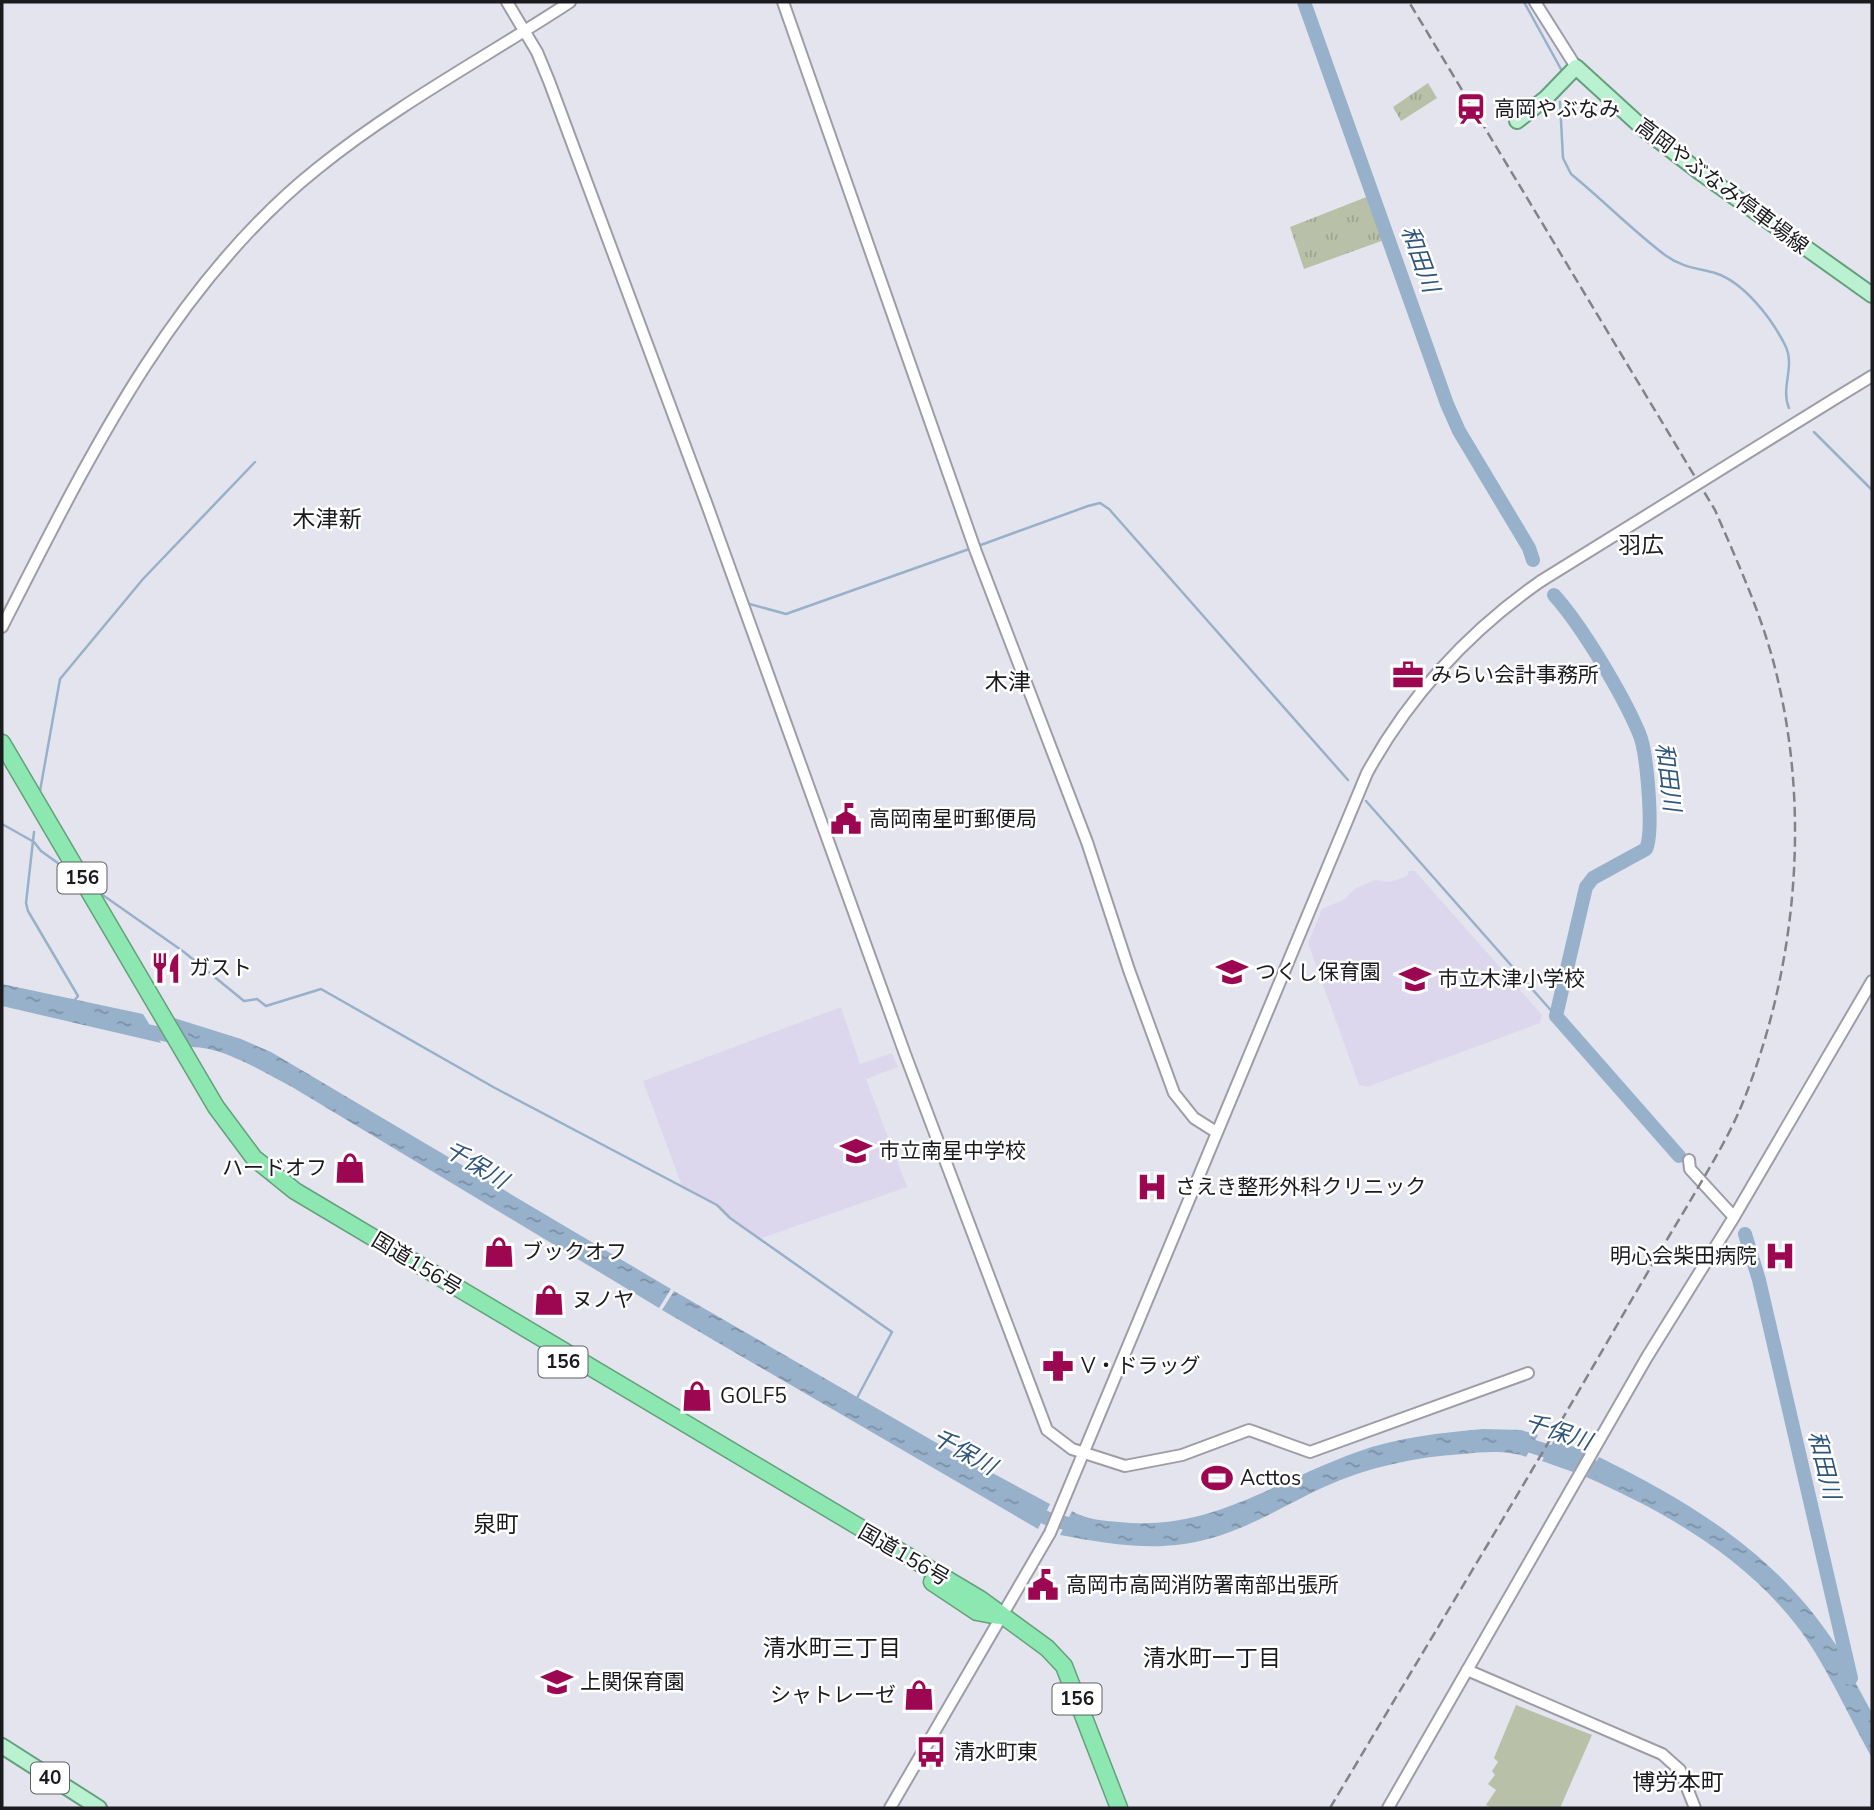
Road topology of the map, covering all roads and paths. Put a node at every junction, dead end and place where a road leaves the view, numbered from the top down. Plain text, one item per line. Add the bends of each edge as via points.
1 (507, 2) edge
2 (570, 2) edge
3 (783, 2) edge
4 (1535, 2) edge
5 (525, 31) junction
6 (1576, 66) junction
7 (1517, 121) dead end
8 (1872, 295) edge
9 (1872, 376) edge
10 (2, 626) edge
11 (2, 743) edge
12 (2, 762) edge
13 (1872, 981) edge
14 (156, 1013) junction
15 (1216, 1132) junction
16 (1689, 1160) dead end
17 (1734, 1217) junction
18 (1528, 1373) dead end
19 (1084, 1453) junction
20 (1000, 1616) junction
21 (1468, 1670) junction
22 (2, 1746) edge
23 (99, 1808) edge
24 (890, 1808) edge
25 (1119, 1808) edge
26 (1388, 1808) edge
27 (1695, 1808) edge

1 - 5 street
2 - 5 street
3 - 15 street via 974,547 1087,842 1174,1093 1194,1118
4 - 6 street
5 - 10 street via 328,160 279,201 220,263 149,358
5 - 19 street via 553,92 1047,1430 1058,1441
6 - 7 main road
6 - 8 main road, 高岡やぶなみ停車場線 via 1700,173
9 - 15 street, bridge via 1541,581 1452,655 1379,751 1349,810
11 - 14 highway, 国道156号 / 156
12 - 14 highway, 国道156号 / 156
13 - 17 street
14 - 20 highway, 国道156号 / 156 via 229,1140 248,1163 291,1199 913,1569 976,1612
15 - 19 street
16 - 17 street via 1690,1169
17 - 21 street
18 - 19 street via 1310,1452 1249,1430 1151,1463 1125,1466
19 - 20 street via 1050,1533
20 - 24 street
20 - 25 highway, 国道156号 / 156 via 1047,1648 1064,1666
21 - 26 street
21 - 27 street via 1662,1754 1681,1770
22 - 23 main road, 40

